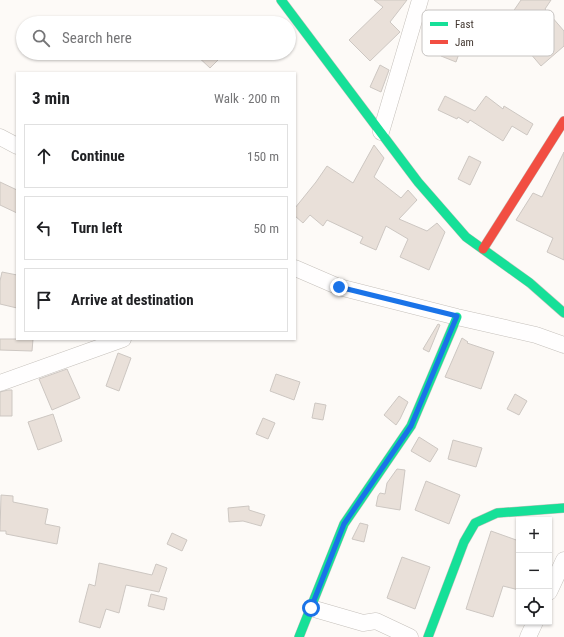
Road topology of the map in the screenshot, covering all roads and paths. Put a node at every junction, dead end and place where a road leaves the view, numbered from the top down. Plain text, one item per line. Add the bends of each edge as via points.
1 (281, 0) edge
2 (420, 0) edge
3 (293, 16) edge
4 (296, 20) edge
5 (564, 121) edge
6 (380, 132) junction
7 (0, 137) edge
8 (16, 145) edge
9 (482, 249) junction
10 (299, 273) edge
11 (564, 313) edge
12 (457, 316) junction
13 (120, 340) edge
14 (564, 345) edge
15 (0, 383) edge
16 (564, 508) edge
17 (564, 560) edge
18 (550, 589) edge
19 (311, 608) junction
20 (534, 625) edge
21 (299, 637) edge
22 (410, 637) edge
23 (428, 637) edge
24 (528, 637) edge

1 - 3 street
2 - 6 street
4 - 6 street
5 - 9 street
6 - 9 street via 418,182 466,237
7 - 8 street
9 - 11 street via 530,283
10 - 12 street via 339,287
12 - 14 street via 536,335
12 - 19 street via 411,426 344,524
13 - 15 street
16 - 23 street via 497,513 475,523 464,542
17 - 18 street
19 - 21 street
19 - 22 street via 363,623 376,621
20 - 24 street

